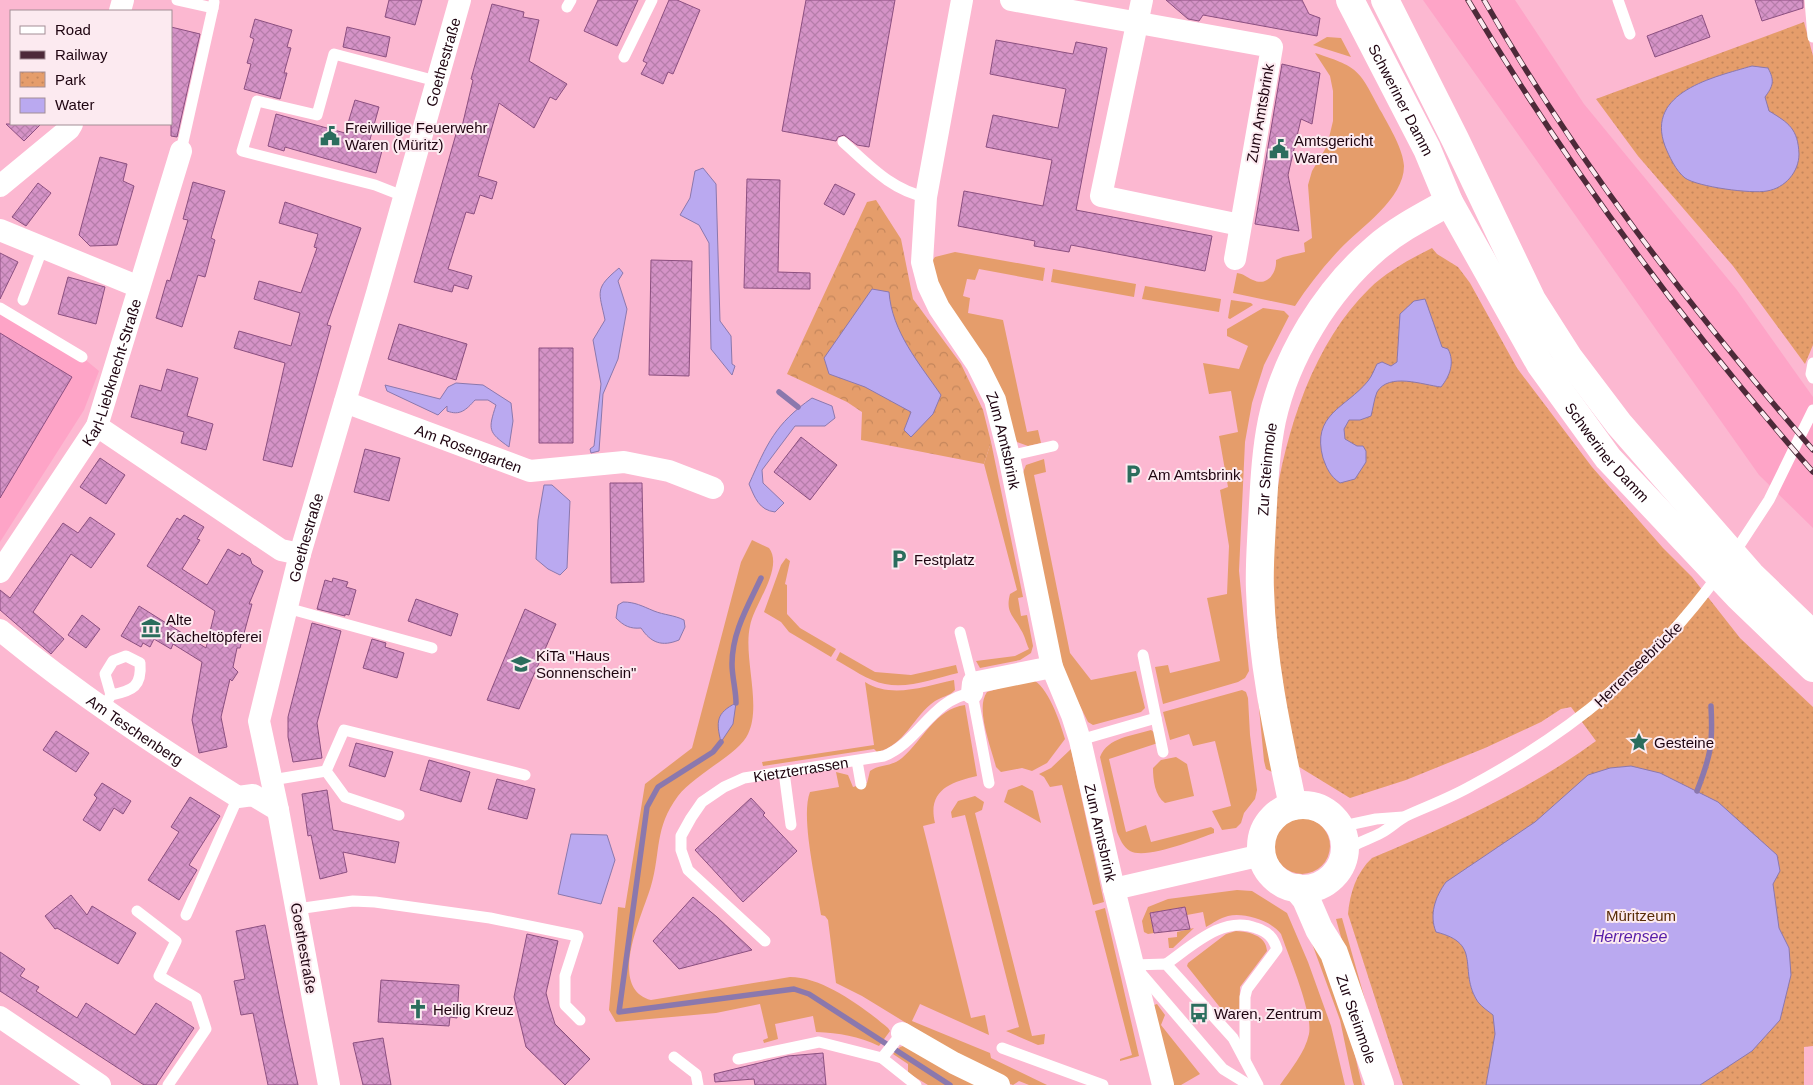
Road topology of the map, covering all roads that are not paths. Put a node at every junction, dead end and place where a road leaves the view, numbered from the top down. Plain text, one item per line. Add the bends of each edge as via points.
1 (177, 0) edge
2 (460, 0) edge
3 (652, 0) edge
4 (962, 0) edge
5 (1012, 0) edge
6 (1142, 0) edge
7 (1350, 0) edge
8 (1385, 0) edge
9 (1618, 0) edge
10 (1810, 0) edge
11 (214, 4) edge
12 (1137, 22) junction
13 (1630, 34) dead end
14 (1813, 37) edge
15 (624, 57) dead end
16 (436, 81) junction
17 (71, 125) edge
18 (843, 142) dead end
19 (181, 151) joint
20 (0, 186) edge
21 (1478, 187) junction
22 (403, 196) junction
23 (926, 197) junction
24 (1449, 202) junction
25 (1240, 224) junction
26 (0, 230) edge
27 (43, 247) junction
28 (1235, 259) dead end
29 (139, 287) junction
30 (23, 300) dead end
31 (0, 308) edge
32 (82, 356) dead end
33 (345, 402) junction
34 (1813, 410) edge
35 (97, 426) junction
36 (1053, 446) dead end
37 (1009, 456) junction
38 (713, 488) dead end
39 (300, 554) junction
40 (0, 572) edge
41 (286, 608) junction
42 (0, 630) edge
43 (960, 632) dead end
44 (1813, 635) edge
45 (432, 648) dead end
46 (1143, 655) dead end
47 (1052, 667) junction
48 (1813, 668) edge
49 (972, 688) junction
50 (1156, 718) junction
51 (1080, 740) junction
52 (1163, 752) dead end
53 (857, 760) junction
54 (326, 771) junction
55 (784, 772) junction
56 (525, 775) dead end
57 (272, 780) junction
58 (990, 783) dead end
59 (861, 784) dead end
60 (238, 797) junction
61 (1293, 806) junction
62 (278, 810) junction
63 (399, 815) dead end
64 (1404, 817) junction
65 (1338, 824) junction
66 (792, 825) dead end
67 (1344, 852) junction
68 (1262, 855) junction
69 (1329, 880) junction
70 (1297, 888) junction
71 (1114, 889) junction
72 (297, 909) junction
73 (136, 911) dead end
74 (186, 915) dead end
75 (765, 941) dead end
76 (1334, 953) junction
77 (1133, 964) junction
78 (1166, 964) junction
79 (0, 1017) edge
80 (580, 1020) dead end
81 (899, 1037) joint
82 (1002, 1048) dead end
83 (884, 1055) junction
84 (674, 1057) dead end
85 (738, 1059) dead end
86 (1245, 1060) junction
87 (100, 1085) edge
88 (168, 1085) edge
89 (329, 1085) edge
90 (698, 1085) edge
91 (916, 1085) edge
92 (998, 1085) edge
93 (1103, 1085) edge
94 (1163, 1085) edge
95 (1249, 1085) edge
96 (1258, 1085) edge
97 (1380, 1085) edge

1 - 11 lane
2 - 16 street, Goethestraße
3 - 15 lane
4 - 23 street, Zum Amtsbrink
5 - 12 street, Zum Amtsbrink
6 - 12 street
7 - 24 main road, Schweriner Damm via 1427,149
8 - 21 main road, Schweriner Damm
9 - 13 lane
10 - 14 lane
11 - 19 lane
12 - 25 street, Zum Amtsbrink via 1272,46
12 - 25 street via 1101,196
16 - 22 street, Goethestraße
16 - 22 lane via 334,54 317,115 257,101 242,151 375,185
17 - 20 street
18 - 23 lane via 893,186
19 - 29 street, Karl-Liebknecht-Straße
21 - 24 main road
21 - 44 main road, Schweriner Damm via 1532,300 1574,365 1619,424 1744,568
22 - 33 street, Goethestraße
23 - 37 street, Zum Amtsbrink via 922,253 928,285 988,385
24 - 48 main road, Schweriner Damm via 1540,364 1608,458 1739,597
24 - 61 main road, Zur Steinmole via 1412,222 1376,248 1330,297 1292,362 1272,420 1264,466 1260,589 1269,681
25 - 28 street, Zum Amtsbrink
26 - 27 street
27 - 29 street
27 - 30 lane
29 - 35 street, Karl-Liebknecht-Straße
31 - 32 lane
33 - 38 street, Am Rosengarten via 530,471 624,462 669,471
33 - 39 street, Goethestraße
34 - 64 lane, Herrenseebrücke via 1769,500 1744,540 1690,613 1618,688 1549,741 1470,787
35 - 39 street via 281,550
35 - 40 street, Karl-Liebknecht-Straße
36 - 37 lane
37 - 47 street, Zum Amtsbrink
39 - 41 street, Goethestraße
41 - 45 lane
41 - 57 street, Goethestraße via 258,721
42 - 60 street, Am Teschenberg via 52,673 107,702
43 - 49 lane
46 - 50 lane
47 - 49 street, Kietzterrassen
47 - 51 street, Zum Amtsbrink
49 - 53 lane, Kietzterrassen via 934,712 895,752
49 - 58 lane
50 - 51 lane
50 - 52 lane
51 - 71 street, Zum Amtsbrink
53 - 55 lane, Kietzterrassen
53 - 59 lane
54 - 56 lane via 344,730
54 - 57 lane
54 - 63 lane via 345,797
55 - 66 lane
55 - 75 lane, Kietzterrassen via 744,778 724,787 702,802 682,836 681,850 688,870
57 - 62 street, Goethestraße
60 - 62 street, Am Teschenberg via 252,795
60 - 74 lane
61 - 65 main road via 1313,806 1332,816
61 - 68 main road via 1274,816 1268,824 1263,834
62 - 72 street, Goethestraße
64 - 65 lane, Herrenseebrücke
64 - 67 lane, Herrenseebrücke via 1381,833 1354,843
65 - 67 main road
67 - 69 main road via 1342,863
68 - 70 main road via 1274,877 1284,885
68 - 71 street, Zum Amtsbrink
69 - 70 main road via 1319,886
69 - 76 main road, Zur Steinmole via 1326,891 1333,925
70 - 76 main road, Zur Steinmole
71 - 77 street, Zum Amtsbrink
72 - 80 lane via 353,901 375,902 490,918 578,936 566,976 565,1005
72 - 89 street, Goethestraße
73 - 88 lane via 176,941 159,976 196,998 206,1029
76 - 97 main road, Zur Steinmole
77 - 78 lane
77 - 94 street, Zum Amtsbrink
77 - 95 lane via 1223,1069
78 - 86 lane via 1233,1038
78 - 86 lane via 1222,927 1235,924 1250,925 1267,932 1274,940 1277,949 1245,997
79 - 87 street
81 - 83 lane
81 - 92 street
82 - 93 lane
83 - 85 lane via 819,1042
83 - 91 lane
84 - 90 lane via 696,1074
86 - 96 lane

